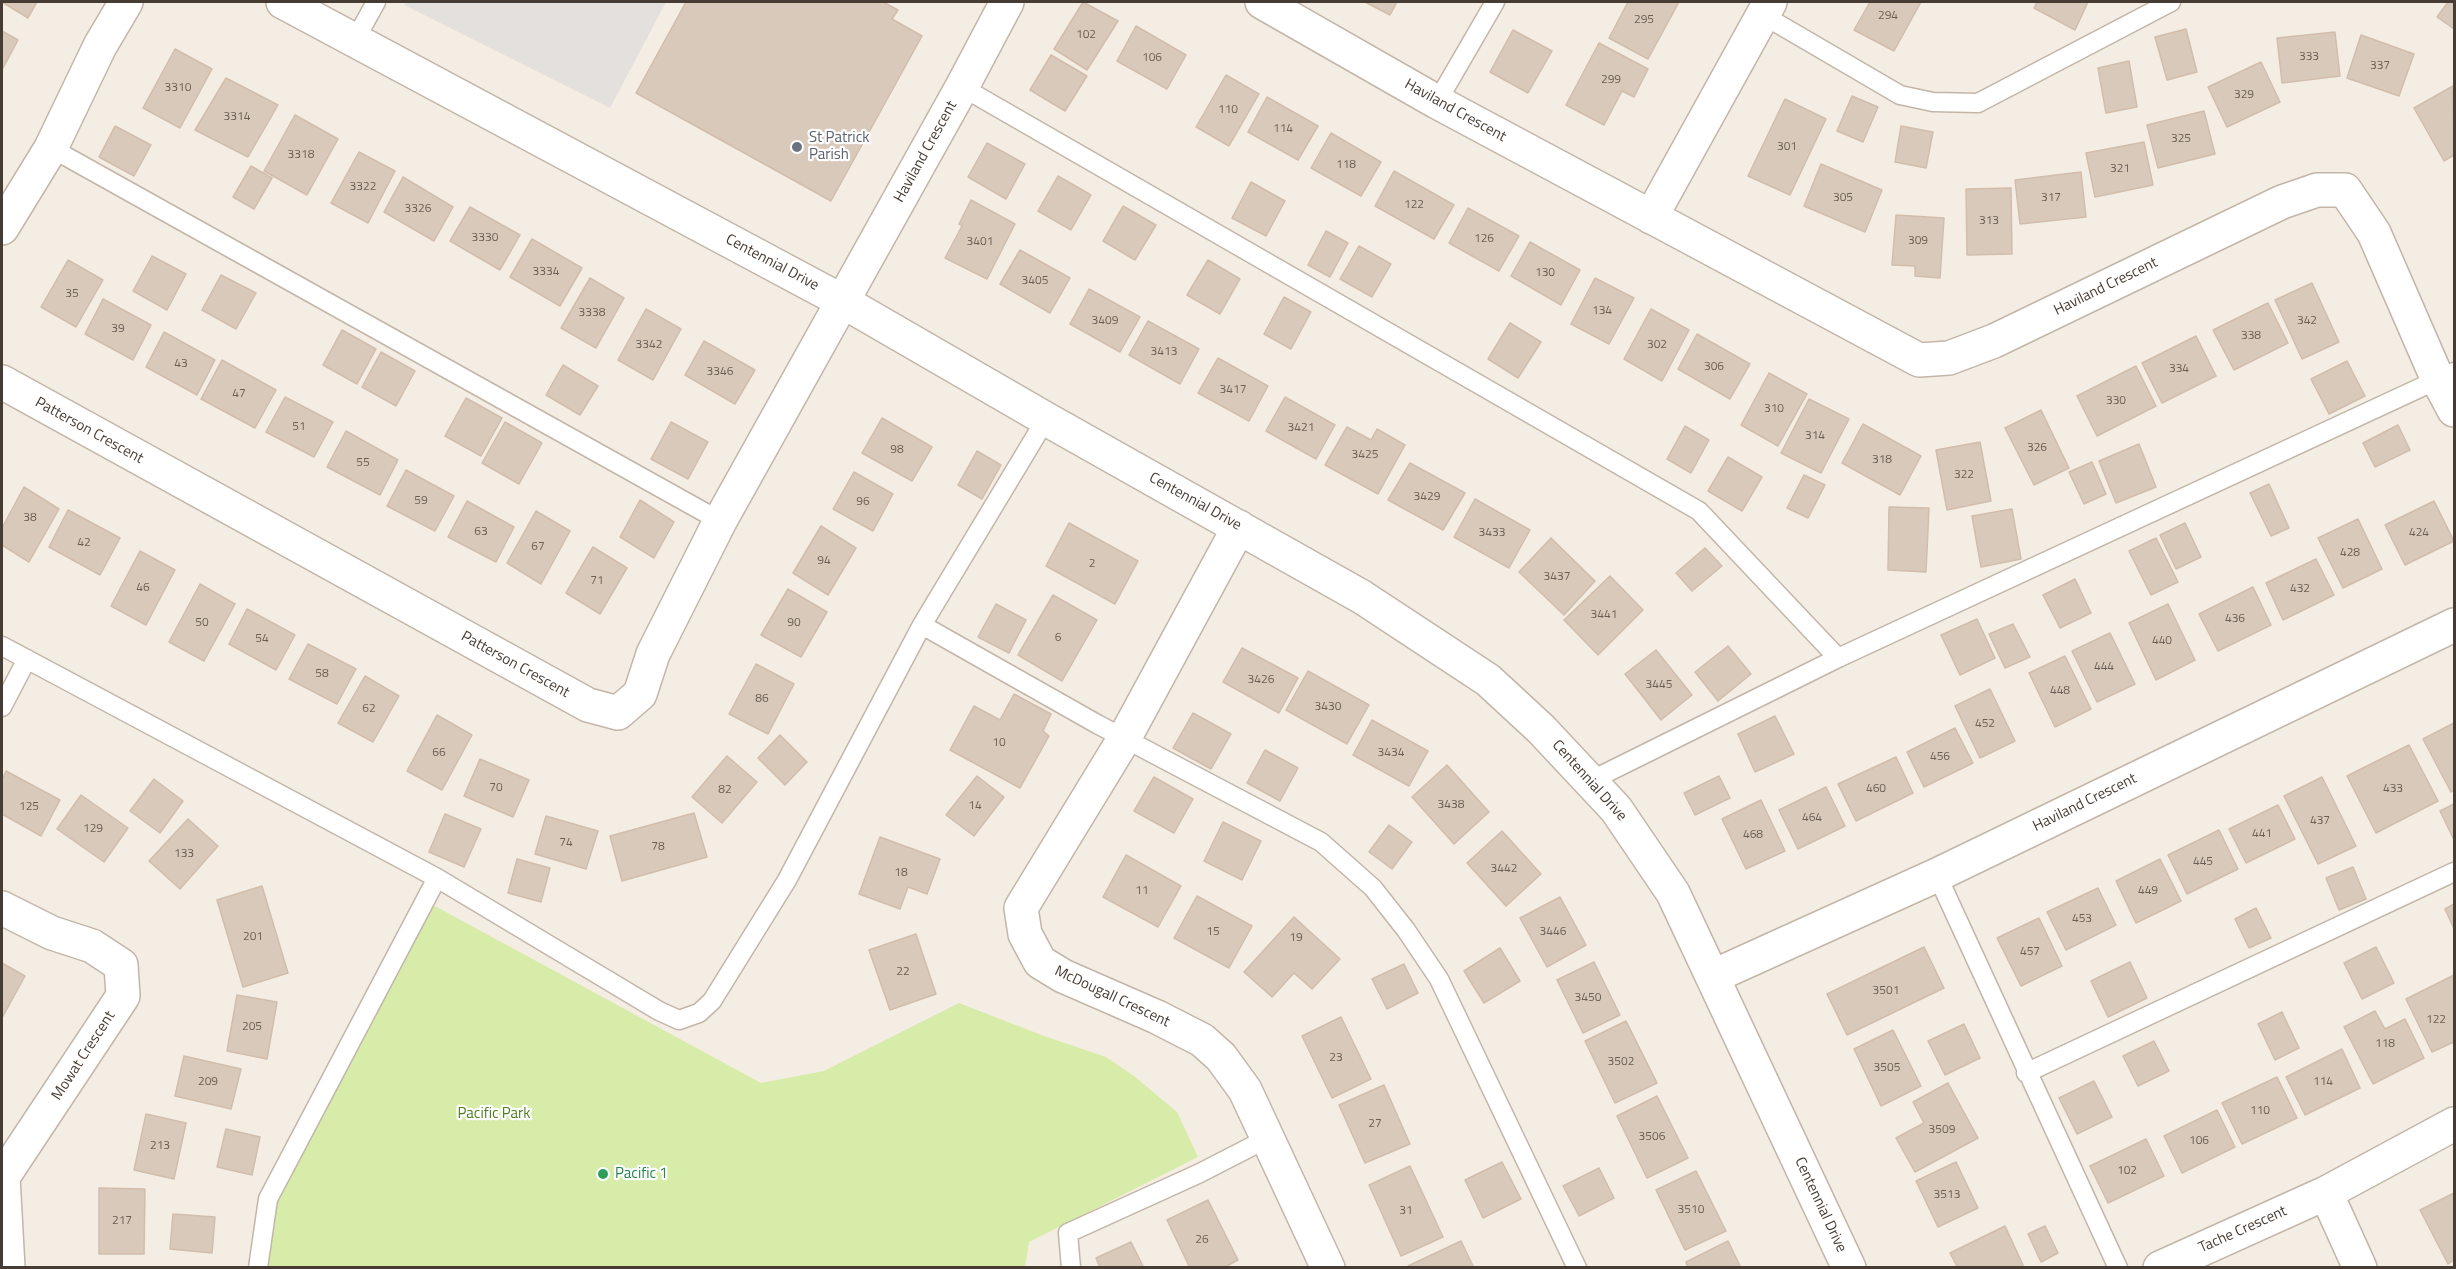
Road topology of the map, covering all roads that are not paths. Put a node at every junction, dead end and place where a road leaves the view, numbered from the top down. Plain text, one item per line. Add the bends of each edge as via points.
1 (126, 2) edge
2 (283, 2) edge
3 (376, 2) edge
4 (1007, 2) edge
5 (1262, 2) edge
6 (1495, 2) edge
7 (2171, 2) edge
8 (1767, 8) edge
9 (355, 40) junction
10 (962, 87) junction
11 (1437, 102) junction
12 (51, 148) junction
13 (1651, 217) junction
14 (2, 228) edge
15 (842, 301) junction
16 (2446, 376) edge
17 (2, 382) edge
18 (2454, 410) edge
19 (1046, 419) junction
20 (720, 521) junction
21 (1239, 527) junction
22 (922, 625) junction
23 (2454, 625) edge
24 (2, 646) edge
25 (1838, 658) junction
26 (27, 659) junction
27 (2, 707) edge
28 (1124, 739) junction
29 (1590, 781) junction
30 (2454, 872) edge
31 (1937, 875) junction
32 (437, 878) junction
33 (2, 908) edge
34 (1713, 976) junction
35 (2026, 1073) junction
36 (2454, 1124) edge
37 (1268, 1138) junction
38 (2326, 1193) junction
39 (8, 1268) edge
40 (258, 1268) edge
41 (1071, 1268) edge
42 (1328, 1268) edge
43 (1577, 1268) edge
44 (1849, 1268) edge
45 (2118, 1268) edge
46 (2160, 1268) edge
47 (2360, 1268) edge

1 - 12 street via 100,46
2 - 9 street, Centennial Drive
3 - 9 lane
4 - 10 street, Haviland Crescent
5 - 11 street, Haviland Crescent
6 - 11 lane
7 - 8 lane via 1978,103 1933,102 1900,95
8 - 13 street
9 - 15 street, Centennial Drive
10 - 15 street, Haviland Crescent
10 - 25 lane via 1699,511
11 - 13 street, Haviland Crescent
12 - 14 street
12 - 20 lane
13 - 16 street, Haviland Crescent via 1919,360 1949,358 1994,341 2282,202 2317,189 2345,190 2374,233
15 - 19 street, Centennial Drive
15 - 20 street, Patterson Crescent
16 - 18 street, Haviland Crescent
16 - 25 lane
17 - 20 street, Patterson Crescent via 588,705 618,713 640,694 653,654
19 - 21 street, Centennial Drive
19 - 22 lane
21 - 28 street, McDougall Crescent
21 - 29 street, Centennial Drive via 1362,597 1488,680
22 - 28 lane
22 - 32 lane via 787,879 712,1001 699,1013 679,1020 658,1011
23 - 31 street, Haviland Crescent
24 - 26 lane
25 - 29 lane
26 - 27 lane
26 - 32 lane
28 - 37 street, McDougall Crescent via 1021,908 1025,934 1040,962 1063,976 1202,1040 1221,1057 1245,1090
28 - 43 lane via 1321,842 1373,888 1438,979
29 - 34 street, Centennial Drive via 1617,809 1668,884
30 - 35 lane
31 - 34 street, Haviland Crescent
31 - 35 lane
32 - 40 lane via 268,1199
33 - 39 street, Mowat Crescent via 52,933 92,946 121,965 123,996 3,1177
34 - 44 street, Centennial Drive
35 - 45 lane
36 - 38 street, Tache Crescent
37 - 41 lane via 1068,1233
37 - 42 street, McDougall Crescent
38 - 46 street, Tache Crescent
38 - 47 street

